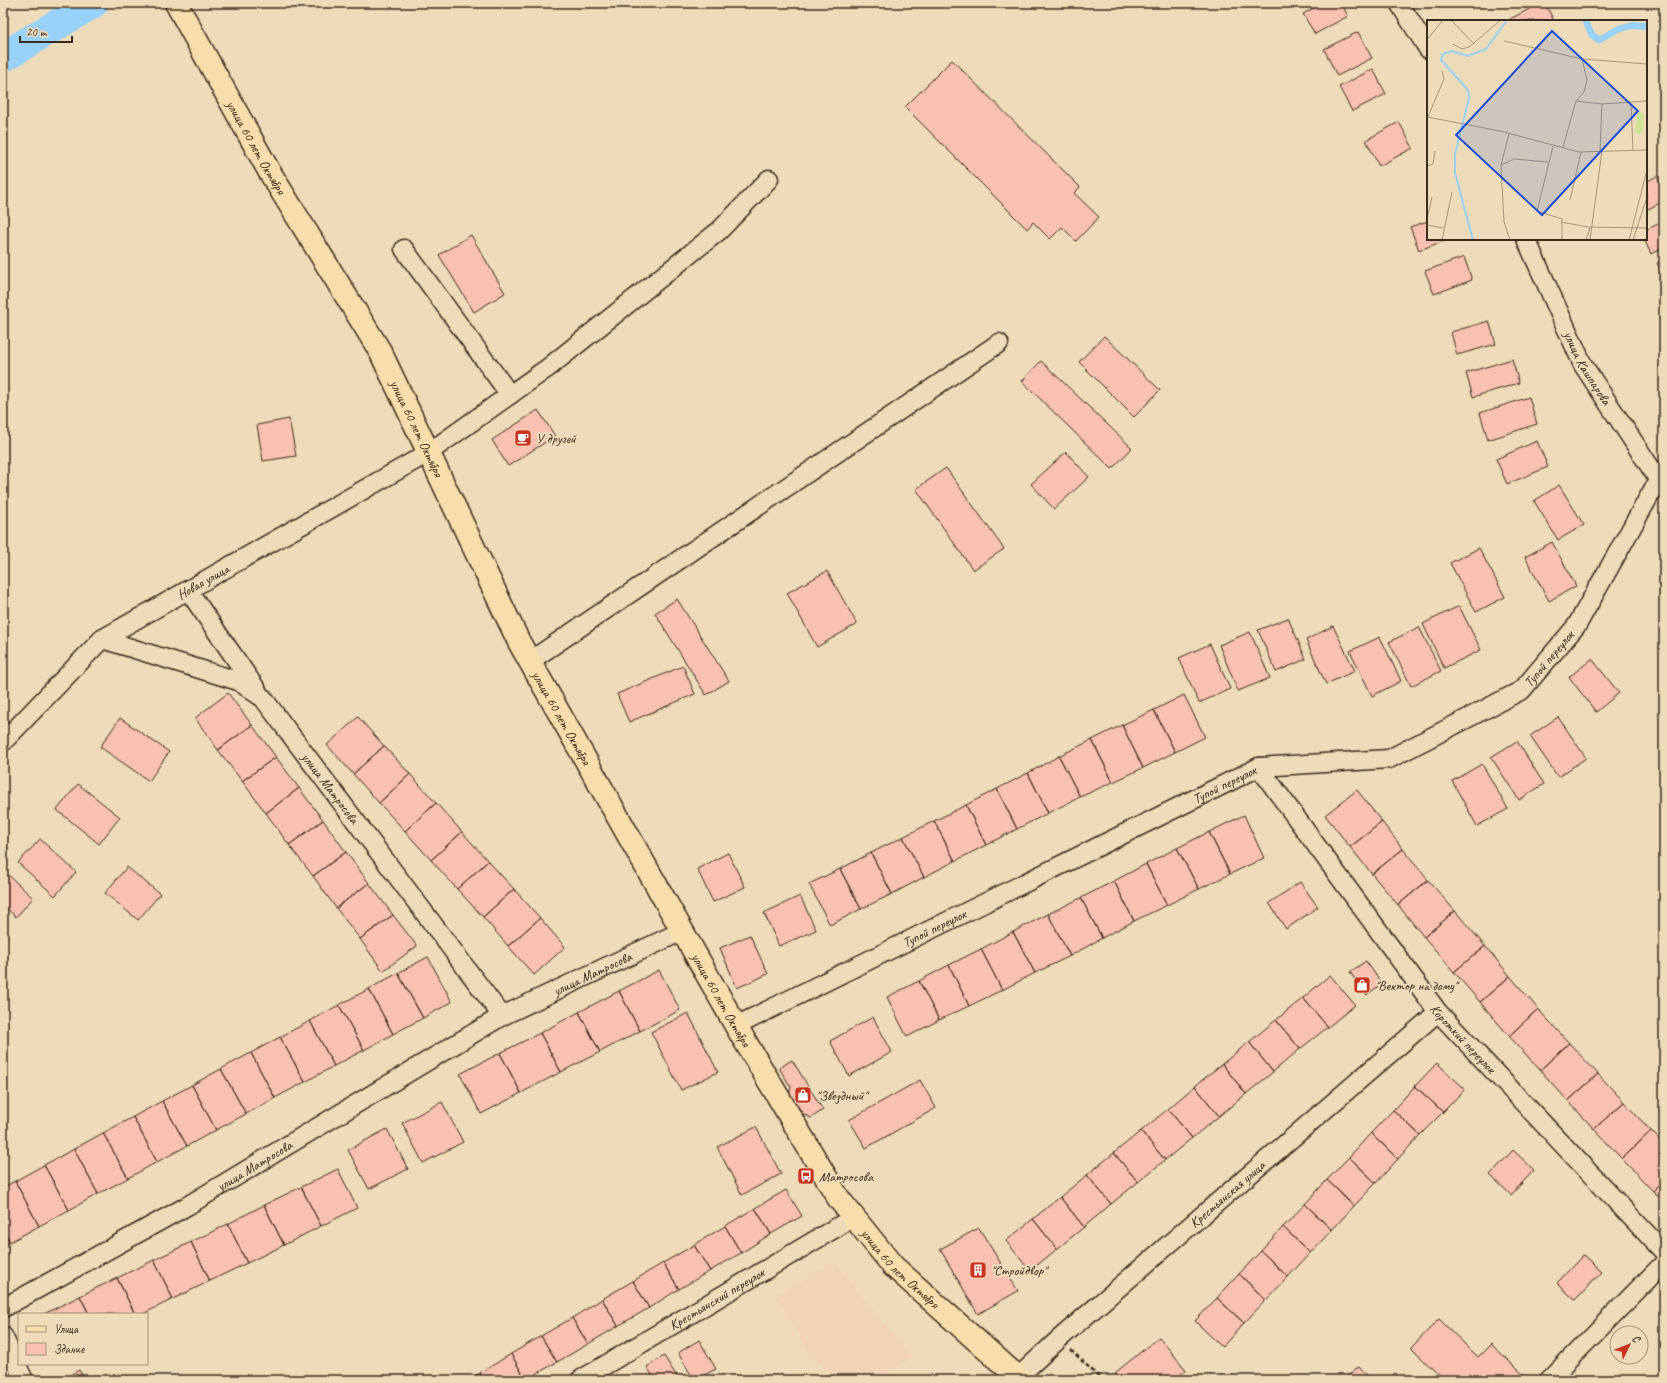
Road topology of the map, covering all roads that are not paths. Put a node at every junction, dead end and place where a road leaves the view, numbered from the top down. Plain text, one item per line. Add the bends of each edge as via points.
1 (1399, 3) edge
2 (179, 7) edge
3 (1427, 47) edge
4 (769, 180) dead end
5 (1526, 240) edge
6 (404, 249) dead end
7 (999, 343) dead end
8 (510, 395) junction
9 (428, 453) junction
10 (1662, 480) edge
11 (188, 590) junction
12 (102, 639) junction
13 (530, 661) junction
14 (263, 698) junction
15 (3, 742) edge
16 (1259, 767) junction
17 (682, 930) junction
18 (1438, 1012) junction
19 (502, 1016) junction
20 (736, 1026) junction
21 (854, 1218) junction
22 (1664, 1252) edge
23 (1664, 1263) edge
24 (3, 1308) edge
25 (3, 1336) edge
26 (1020, 1378) edge
27 (24, 1380) edge
28 (580, 1380) edge
29 (1549, 1380) edge

1 - 3 street
2 - 9 main road, улица 60 лет Октября via 268,171 380,351
4 - 8 street, Новая улица via 720,230 549,367
5 - 10 street, улица Кашпарова via 1583,365
6 - 8 street
7 - 13 street
8 - 9 street, Новая улица
9 - 11 street, Новая улица
9 - 13 main road, улица 60 лет Октября
10 - 16 street, Тупой переулок via 1577,625 1522,690 1389,759
11 - 12 street, Новая улица
11 - 14 street
12 - 14 street, улица Матросова via 238,681
12 - 15 street, Новая улица
13 - 17 main road, улица 60 лет Октября
14 - 19 street, улица Матросова
16 - 18 street, Короткий переулок
16 - 20 street, Тупой переулок
17 - 19 street, улица Матросова
17 - 20 main road, улица 60 лет Октября
18 - 22 street, Короткий переулок
18 - 26 street, Крестьянская улица via 1059,1339
19 - 24 street, улица Матросова via 187,1206
20 - 21 main road, улица 60 лет Октября via 839,1199
21 - 26 main road, улица 60 лет Октября via 893,1266
21 - 28 street, Крестьянский переулок
23 - 29 street
25 - 27 street

